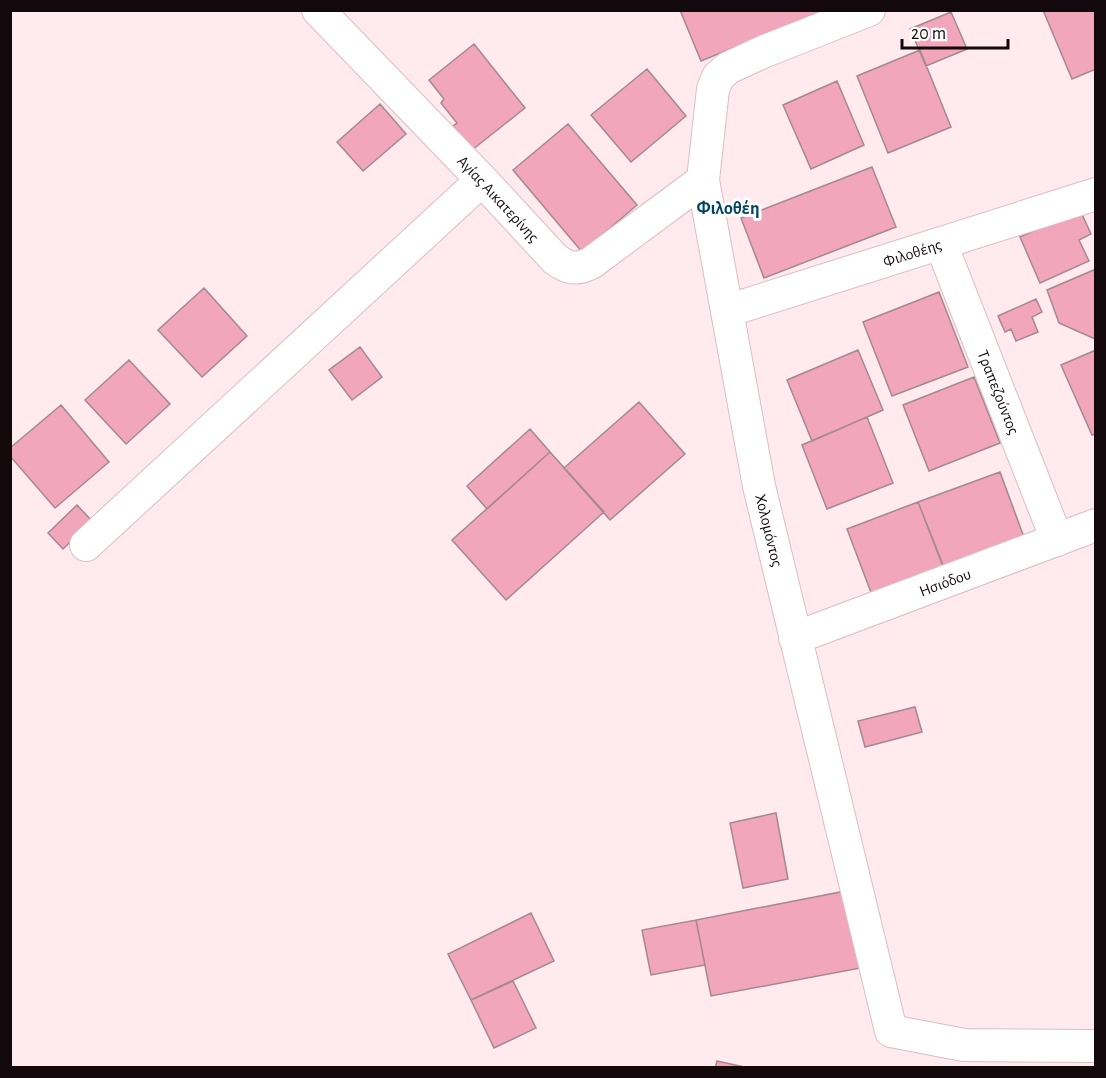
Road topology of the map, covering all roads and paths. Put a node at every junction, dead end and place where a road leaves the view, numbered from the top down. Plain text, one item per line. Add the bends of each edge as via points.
1 (318, 10) edge
2 (869, 10) edge
3 (482, 180) junction
4 (703, 180) junction
5 (1095, 194) edge
6 (941, 244) junction
7 (727, 311) junction
8 (1095, 525) edge
9 (1057, 540) junction
10 (86, 545) dead end
11 (795, 638) junction
12 (1095, 1046) edge

1 - 3 street, Αγίας Αικατερίνης
2 - 4 street, Χολομόντος via 722,72 714,83
3 - 4 street, Αγίας Αικατερίνης via 555,259 572,268 591,263
3 - 10 street
4 - 7 street, Χολομόντος
5 - 6 street, Φιλοθέης
6 - 7 street, Φιλοθέης
6 - 9 street, Τραπεζούντος
7 - 11 street, Χολομόντος via 759,486
8 - 9 street, Ησιόδου
9 - 11 street, Ησιόδου
11 - 12 street, Χολομόντος via 891,1031 964,1045

